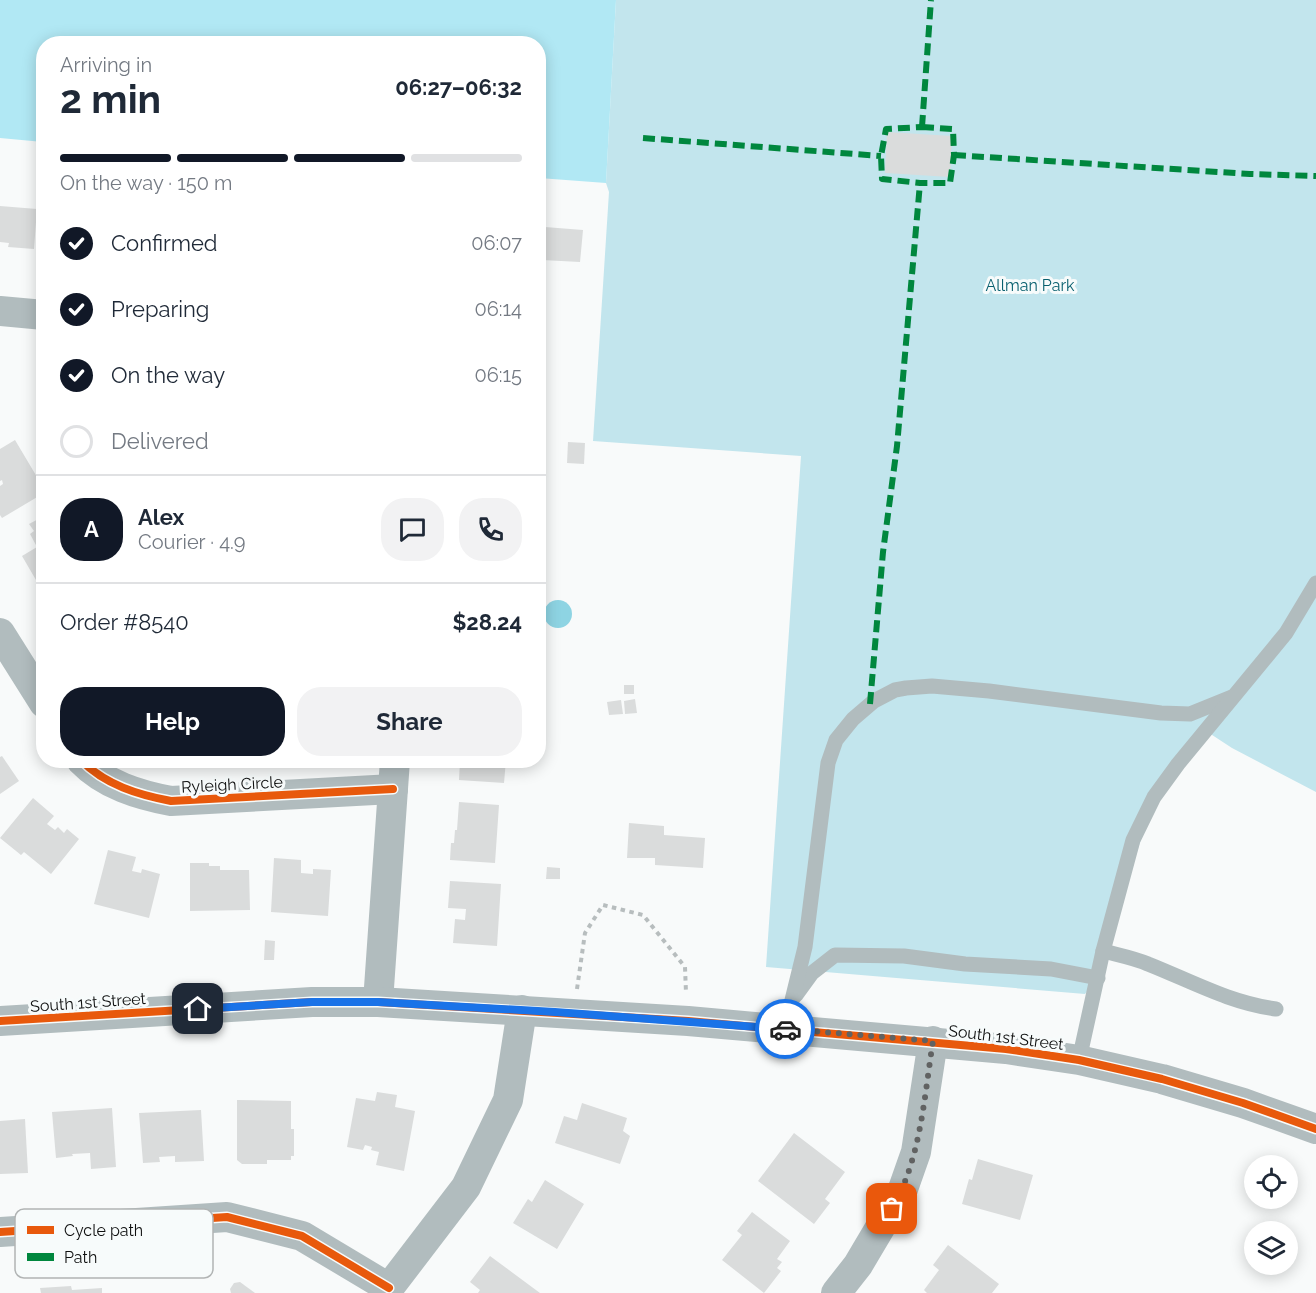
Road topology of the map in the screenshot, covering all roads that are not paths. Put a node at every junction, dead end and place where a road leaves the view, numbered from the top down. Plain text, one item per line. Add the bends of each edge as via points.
1 (0, 311) edge
2 (36, 314) edge
3 (1316, 583) edge
4 (0, 633) edge
5 (36, 690) edge
6 (1232, 697) junction
7 (93, 768) edge
8 (394, 775) edge
9 (1103, 951) junction
10 (1098, 978) junction
11 (792, 1000) junction
12 (378, 1002) junction
13 (1276, 1009) dead end
14 (522, 1010) junction
15 (0, 1022) edge
16 (790, 1029) junction
17 (933, 1041) junction
18 (1079, 1060) junction
19 (1316, 1129) edge
20 (213, 1219) edge
21 (15, 1231) edge
22 (0, 1232) edge
23 (387, 1291) edge
24 (836, 1293) edge

1 - 2 street
3 - 6 lane via 1286,633
4 - 5 street
6 - 9 lane via 1154,797 1133,840
6 - 11 lane via 1190,714 932,686 895,690 874,701 836,740 828,764 804,947
7 - 8 street, Ryleigh Circle via 143,796 171,801
8 - 12 street, Ryleigh Circle
9 - 10 lane
9 - 13 lane via 1146,963 1233,1000
10 - 11 lane via 1051,969 904,956 835,955 812,973
10 - 18 lane
11 - 16 lane
12 - 14 street, South 1st Street
12 - 15 street, South 1st Street via 312,1002
14 - 16 street, South 1st Street
14 - 23 street via 508,1100 466,1187
16 - 17 street, South 1st Street
17 - 18 street, South 1st Street
17 - 24 street via 916,1152 903,1189 858,1265
18 - 19 street, South 1st Street via 1162,1079
20 - 23 street via 227,1218 302,1236
21 - 22 street

